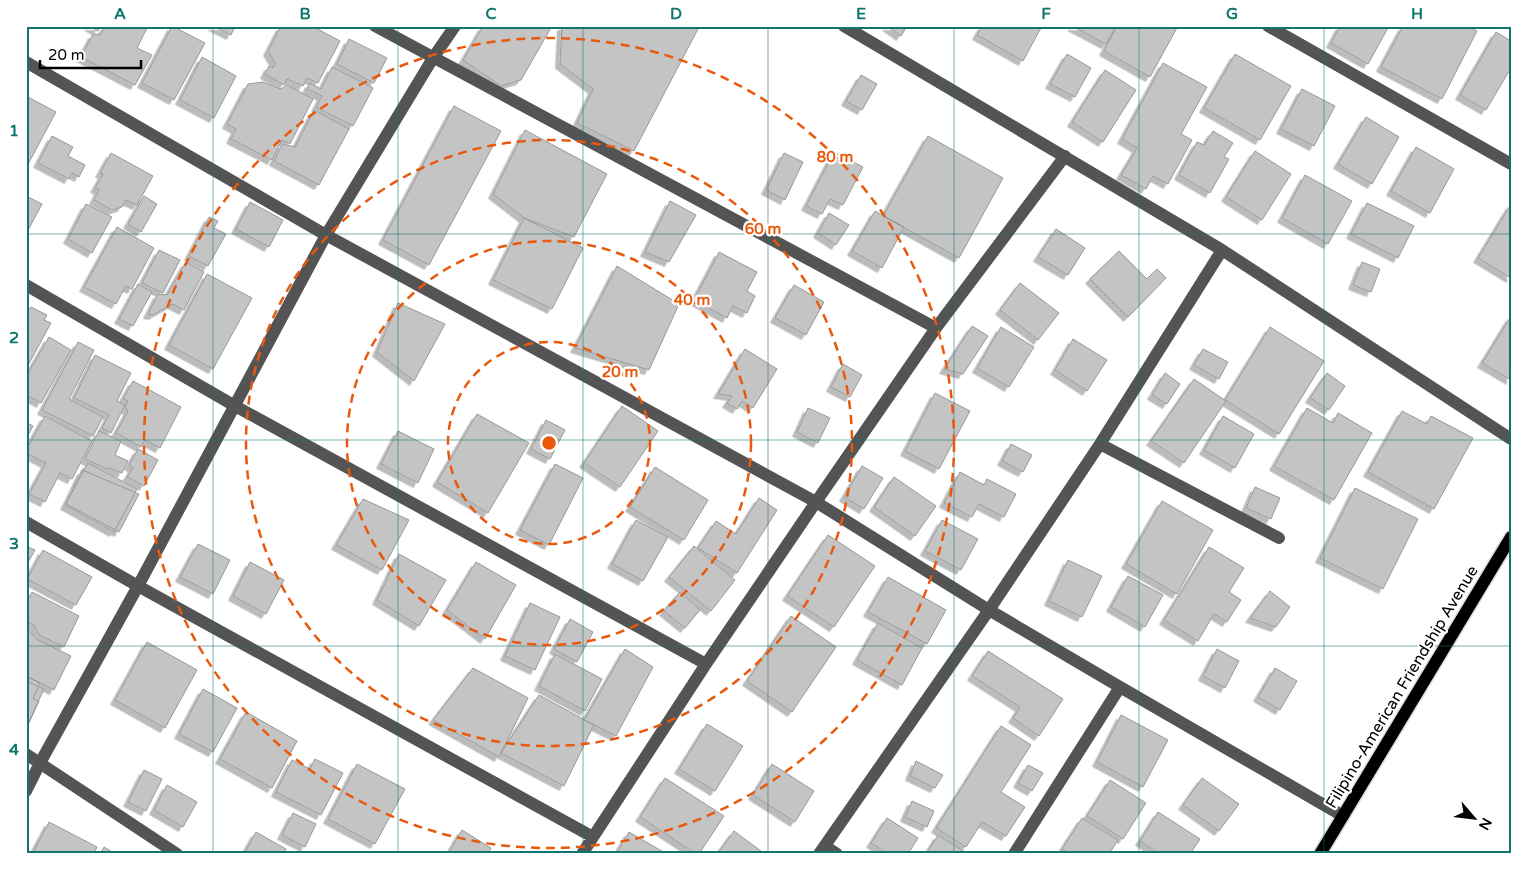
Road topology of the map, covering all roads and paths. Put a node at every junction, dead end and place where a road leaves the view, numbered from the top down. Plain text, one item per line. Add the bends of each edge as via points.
1 (374, 26) edge
2 (455, 26) edge
3 (844, 26) edge
4 (1268, 26) edge
5 (433, 58) junction
6 (26, 62) edge
7 (1065, 156) junction
8 (1511, 164) edge
9 (326, 235) junction
10 (1222, 250) junction
11 (26, 286) edge
12 (936, 328) junction
13 (235, 406) junction
14 (1511, 438) edge
15 (1100, 444) junction
16 (816, 502) junction
17 (26, 522) edge
18 (1511, 537) edge
19 (1279, 538) dead end
20 (138, 586) junction
21 (989, 610) junction
22 (706, 664) junction
23 (1120, 687) junction
24 (26, 754) edge
25 (40, 763) junction
26 (26, 791) edge
27 (1343, 816) junction
28 (593, 837) junction
29 (822, 850) edge
30 (177, 854) edge
31 (582, 854) edge
32 (837, 854) edge
33 (1014, 854) edge
34 (1320, 854) edge

1 - 5 street
2 - 5 street
3 - 7 street
4 - 8 street
5 - 9 street
5 - 12 street
6 - 9 street
7 - 10 street
7 - 12 street
9 - 13 street
9 - 16 street
10 - 14 street
10 - 15 street
11 - 13 street
12 - 16 street
13 - 20 street
13 - 22 street
15 - 19 street
15 - 21 street
16 - 21 street
16 - 22 street
17 - 20 street
18 - 27 main road, Filipino-American Friendship Avenue
20 - 25 street
20 - 28 street
21 - 23 street
21 - 29 street
22 - 28 street
23 - 27 street
23 - 33 street
24 - 25 street
25 - 26 street
25 - 30 street
27 - 34 main road, Filipino-American Friendship Avenue
28 - 31 street
29 - 32 street

